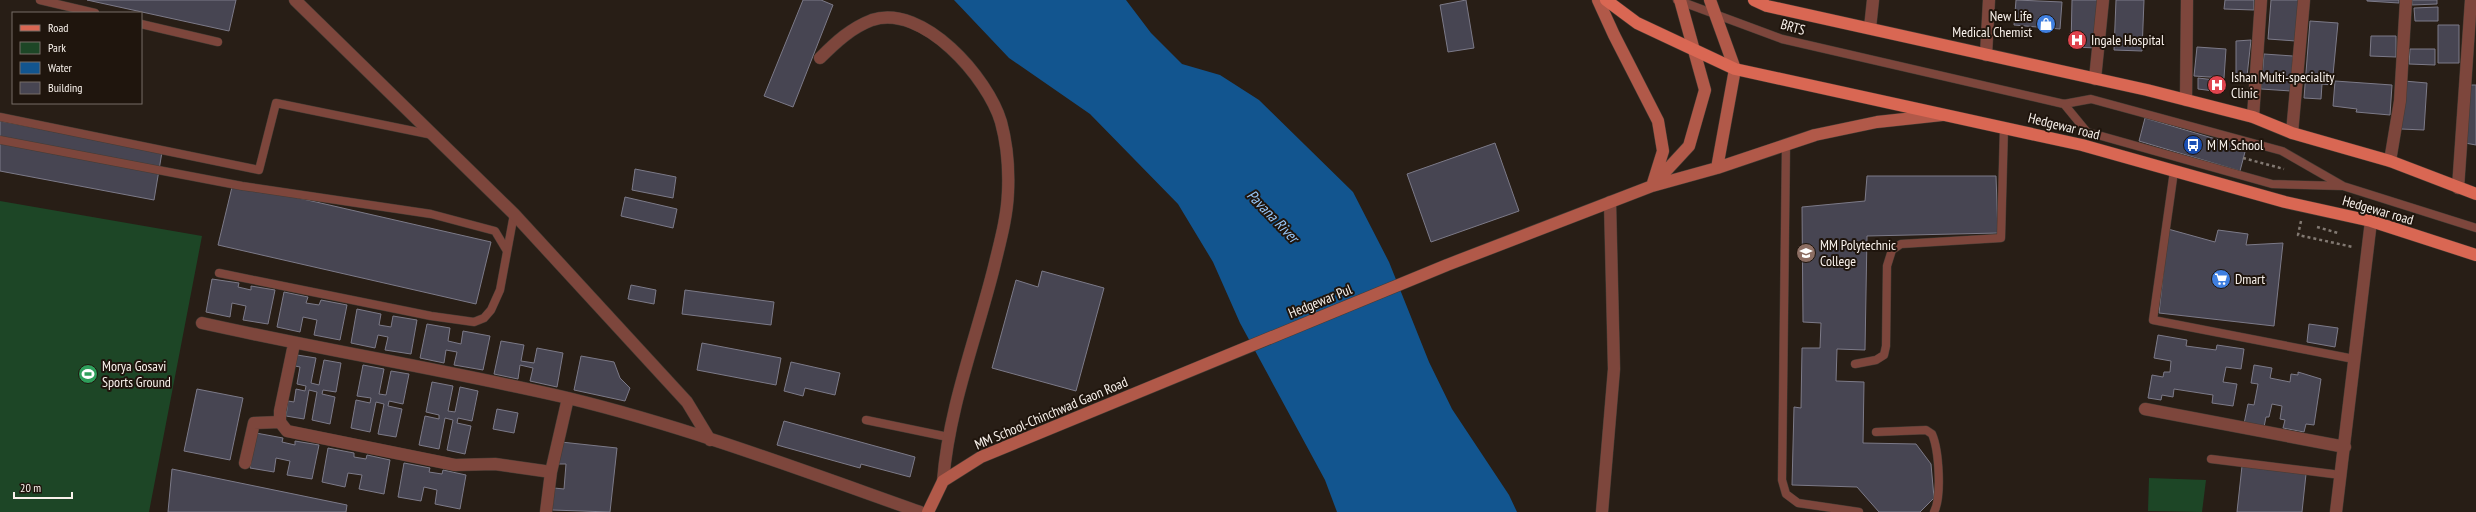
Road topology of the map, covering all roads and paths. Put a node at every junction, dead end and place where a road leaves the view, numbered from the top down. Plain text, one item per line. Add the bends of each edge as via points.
1 (40, 0) edge
2 (295, 0) edge
3 (1598, 0) edge
4 (1606, 0) edge
5 (1679, 0) edge
6 (1710, 0) edge
7 (1754, 0) edge
8 (1872, 0) edge
9 (1989, 0) edge
10 (2103, 0) edge
11 (2187, 0) edge
12 (2262, 0) edge
13 (2304, 0) edge
14 (2406, 0) edge
15 (2471, 0) edge
16 (1766, 3) edge
17 (91, 12) edge
18 (1715, 14) junction
19 (142, 24) edge
20 (1870, 28) junction
21 (218, 42) dead end
22 (1696, 51) junction
23 (1986, 55) junction
24 (820, 58) dead end
25 (1735, 69) junction
26 (2095, 79) junction
27 (2186, 100) junction
28 (2064, 104) junction
29 (1949, 115) junction
30 (0, 117) edge
31 (2253, 117) junction
32 (2004, 127) junction
33 (2292, 133) junction
34 (434, 136) junction
35 (0, 140) edge
36 (1786, 145) junction
37 (2390, 161) junction
38 (1717, 168) junction
39 (2174, 171) junction
40 (1652, 186) junction
41 (2343, 186) junction
42 (2458, 188) junction
43 (2476, 194) edge
44 (1610, 202) junction
45 (514, 214) junction
46 (2371, 221) junction
47 (2306, 223) dead end
48 (2313, 225) dead end
49 (2476, 228) edge
50 (2338, 233) dead end
51 (2367, 250) junction
52 (507, 251) junction
53 (2476, 255) edge
54 (219, 273) dead end
55 (202, 324) dead end
56 (294, 344) junction
57 (2354, 360) junction
58 (1855, 364) dead end
59 (1205, 365) joint
60 (568, 398) junction
61 (2145, 409) dead end
62 (866, 420) dead end
63 (280, 422) junction
64 (1876, 432) dead end
65 (948, 438) junction
66 (710, 440) junction
67 (2344, 447) junction
68 (2211, 459) dead end
69 (245, 463) dead end
70 (551, 472) junction
71 (2341, 476) junction
72 (943, 481) junction
73 (546, 512) edge
74 (920, 512) edge
75 (928, 512) edge
76 (1602, 512) edge
77 (1858, 512) edge
78 (1934, 512) edge
79 (2336, 512) edge

1 - 17 lane
2 - 34 street
3 - 40 main road via 1658,121 1663,151
4 - 22 main road, Hedgewar road via 1637,22
5 - 18 lane, BRTS
5 - 22 main road
6 - 18 main road
7 - 16 main road
8 - 20 street
9 - 23 street
10 - 26 street
11 - 27 street
12 - 31 street
13 - 33 street
14 - 37 street via 2400,101
15 - 42 street
16 - 20 main road
18 - 25 main road
18 - 28 lane, BRTS via 1782,38
19 - 21 lane
20 - 23 main road
22 - 25 main road, Hedgewar road
22 - 40 main road via 1705,90 1689,146
23 - 26 main road
24 - 65 street via 856,28 873,20 902,18 926,30 967,62 1001,122 1008,171 1006,214 986,299 951,416
25 - 29 main road, Hedgewar road
25 - 38 main road
26 - 27 main road
27 - 31 main road
28 - 41 lane via 2091,98 2282,151
28 - 41 lane via 2087,132 2272,184
29 - 32 main road, Hedgewar road
29 - 36 main road, Hedgewar Pul via 1877,122 1815,135
30 - 34 lane via 259,170 276,103
31 - 33 main road
32 - 39 main road, Hedgewar road via 2082,145
32 - 58 lane via 2001,238 1901,244 1892,250 1887,266 1884,355 1876,360
33 - 37 main road
34 - 45 street
35 - 52 lane via 242,186 431,214 495,231
36 - 38 main road, Hedgewar Pul
36 - 77 lane via 1782,480 1786,494 1798,503
37 - 42 main road
38 - 40 main road, Hedgewar Pul
39 - 46 main road, Hedgewar road via 2285,202
39 - 57 lane via 2153,320
40 - 44 main road, Hedgewar Pul
41 - 49 lane
42 - 43 main road
44 - 59 main road, Hedgewar Pul via 1447,265
44 - 76 street via 1614,369
45 - 52 lane
45 - 66 street via 686,402
46 - 51 street
46 - 53 main road, Hedgewar road
47 - 51 path via 2300,221 2298,235
48 - 50 path
51 - 57 street
52 - 54 lane via 500,290 492,310 484,318 474,322
55 - 56 street
56 - 60 street
56 - 63 street
57 - 67 street
59 - 72 main road, MM School-Chinchwad Gaon Road via 981,457
60 - 66 street via 648,419
60 - 70 street
61 - 67 street
62 - 65 lane
63 - 69 street via 254,423
63 - 70 street via 287,431 455,465 495,464
64 - 78 lane via 1926,430 1932,434 1937,458 1938,491
65 - 72 street
66 - 74 street
67 - 71 street
68 - 71 lane
70 - 73 street
71 - 79 street
72 - 75 main road

